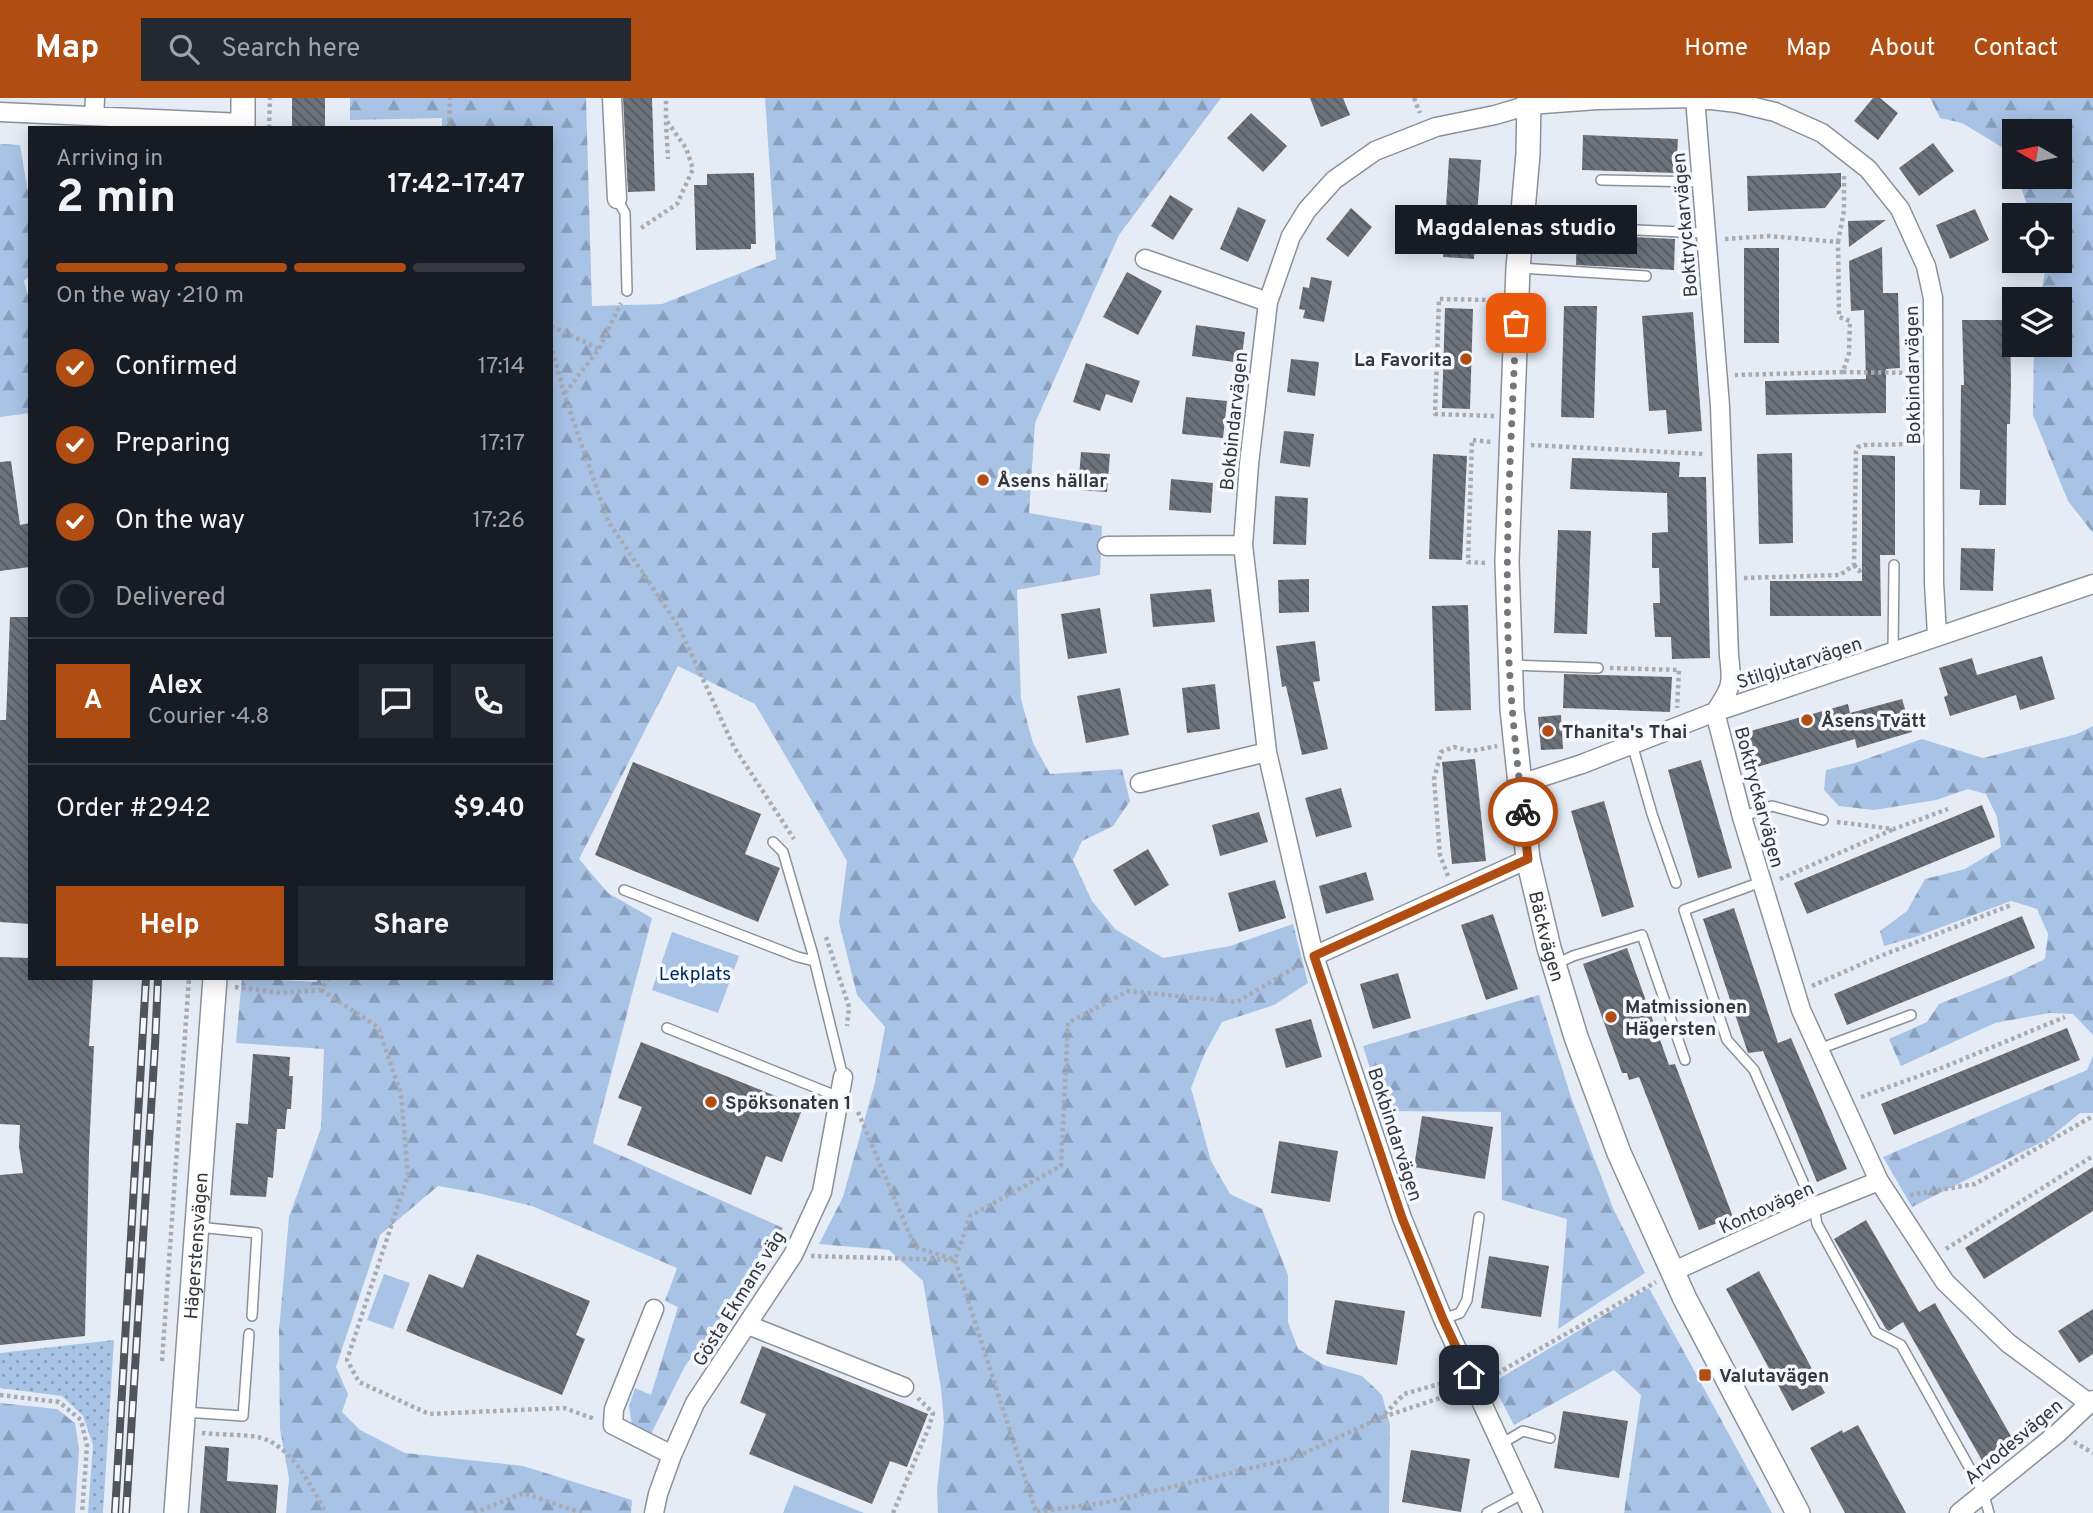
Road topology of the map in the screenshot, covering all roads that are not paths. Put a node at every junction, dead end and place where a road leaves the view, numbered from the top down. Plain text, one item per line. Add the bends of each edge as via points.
1 (95, 98) edge
2 (243, 98) edge
3 (612, 98) edge
4 (1684, 98) edge
5 (1695, 98) edge
6 (1529, 102) edge
7 (0, 113) edge
8 (94, 118) junction
9 (243, 125) edge
10 (1601, 180) dead end
11 (1702, 182) junction
12 (617, 199) joint
13 (1590, 228) dead end
14 (1706, 236) junction
15 (1145, 259) dead end
16 (1518, 268) junction
17 (1646, 276) dead end
18 (627, 292) road end
19 (1268, 302) junction
20 (1243, 545) junction
21 (1107, 546) dead end
22 (1894, 565) dead end
23 (2093, 584) edge
24 (1937, 635) junction
25 (1893, 652) junction
26 (1509, 665) junction
27 (1598, 668) road end
28 (1715, 712) junction
29 (1632, 744) junction
30 (1267, 752) junction
31 (1140, 783) dead end
32 (1520, 784) junction
33 (1742, 817) junction
34 (1823, 820) road end
35 (773, 842) dead end
36 (1528, 859) junction
37 (1766, 882) junction
38 (1676, 883) dead end
39 (624, 890) dead end
40 (1314, 956) junction
41 (814, 961) junction
42 (1554, 964) junction
43 (224, 983) edge
44 (1911, 1015) dead end
45 (667, 1028) dead end
46 (1819, 1049) junction
47 (1685, 1060) dead end
48 (843, 1077) joint
49 (839, 1097) junction
50 (1879, 1181) junction
51 (1814, 1208) junction
52 (1479, 1217) dead end
53 (196, 1227) junction
54 (1672, 1272) junction
55 (653, 1309) dead end
56 (252, 1316) dead end
57 (1443, 1319) junction
58 (748, 1325) junction
59 (249, 1334) dead end
60 (904, 1387) road end
61 (2091, 1402) edge
62 (184, 1412) junction
63 (1550, 1438) dead end
64 (1501, 1444) junction
65 (672, 1455) junction
66 (1524, 1493) junction
67 (1983, 1493) junction
68 (176, 1513) edge
69 (654, 1513) edge
70 (1487, 1513) edge
71 (1532, 1513) edge
72 (1798, 1513) edge
73 (1959, 1513) edge
74 (1989, 1513) edge

1 - 8 street
2 - 9 street
3 - 12 street
4 - 5 street, Bokbindarvägen
4 - 6 street, Bokbindarvägen
5 - 11 street, Boktryckarvägen
5 - 24 street, Bokbindarvägen via 1775,112 1822,133 1868,169 1899,209 1926,266 1933,298
6 - 16 street, Bäckvägen
6 - 19 street, Bokbindarvägen via 1427,130 1375,150 1334,180 1291,236
7 - 8 street
8 - 9 street
10 - 11 lane
11 - 14 street, Boktryckarvägen
12 - 18 lane via 625,212
13 - 14 lane
14 - 28 street, Boktryckarvägen via 1732,679
15 - 19 street
16 - 17 lane
16 - 26 street, Bäckvägen via 1507,562
19 - 20 street, Bokbindarvägen
20 - 21 street
20 - 30 street, Bokbindarvägen
22 - 25 lane
23 - 24 street, Stilgjutarvägen
24 - 25 street, Stilgjutarvägen
25 - 28 street, Stilgjutarvägen
26 - 27 lane
26 - 32 street, Bäckvägen
28 - 29 street, Stilgjutarvägen
28 - 33 street, Boktryckarvägen
29 - 32 street, Stilgjutarvägen
29 - 38 lane
30 - 31 street
30 - 40 street, Bokbindarvägen
32 - 36 street, Bäckvägen
33 - 34 lane via 1772,806
33 - 37 street, Boktryckarvägen
35 - 41 lane via 783,852
36 - 40 street
36 - 42 street, Bäckvägen
37 - 46 street, Boktryckarvägen via 1801,1010
37 - 51 lane via 1684,910 1727,1040 1754,1070
39 - 41 lane
40 - 57 street, Bokbindarvägen via 1402,1218
41 - 48 lane
42 - 47 lane via 1642,935
42 - 54 street, Bäckvägen via 1619,1153
43 - 53 street, Hägerstensvägen
44 - 46 lane
45 - 49 lane
46 - 50 street, Boktryckarvägen
48 - 49 street, Gösta Ekmans väg
49 - 58 street, Gösta Ekmans väg via 822,1192 793,1255
50 - 51 street, Kontovägen
50 - 61 street, Boktryckarvägen via 1945,1282 2008,1343
51 - 54 street, Kontovägen
51 - 67 lane via 1817,1224 1876,1332 1901,1345
52 - 57 lane via 1467,1300 1460,1313
53 - 56 lane via 257,1233
53 - 62 street, Hägerstensvägen
54 - 72 street, Bäckvägen
55 - 65 street via 614,1409 613,1425
57 - 64 street, Bokbindarvägen
58 - 60 street
58 - 65 street, Gösta Ekmans väg via 695,1403
59 - 62 lane via 243,1416
61 - 67 street, Arvodesvägen
62 - 68 street, Hägerstensvägen
63 - 64 lane via 1523,1432
64 - 66 street, Bokbindarvägen
65 - 69 street, Gösta Ekmans väg
66 - 70 lane
66 - 71 street, Bokbindarvägen
67 - 73 street, Arvodesvägen
67 - 74 lane

